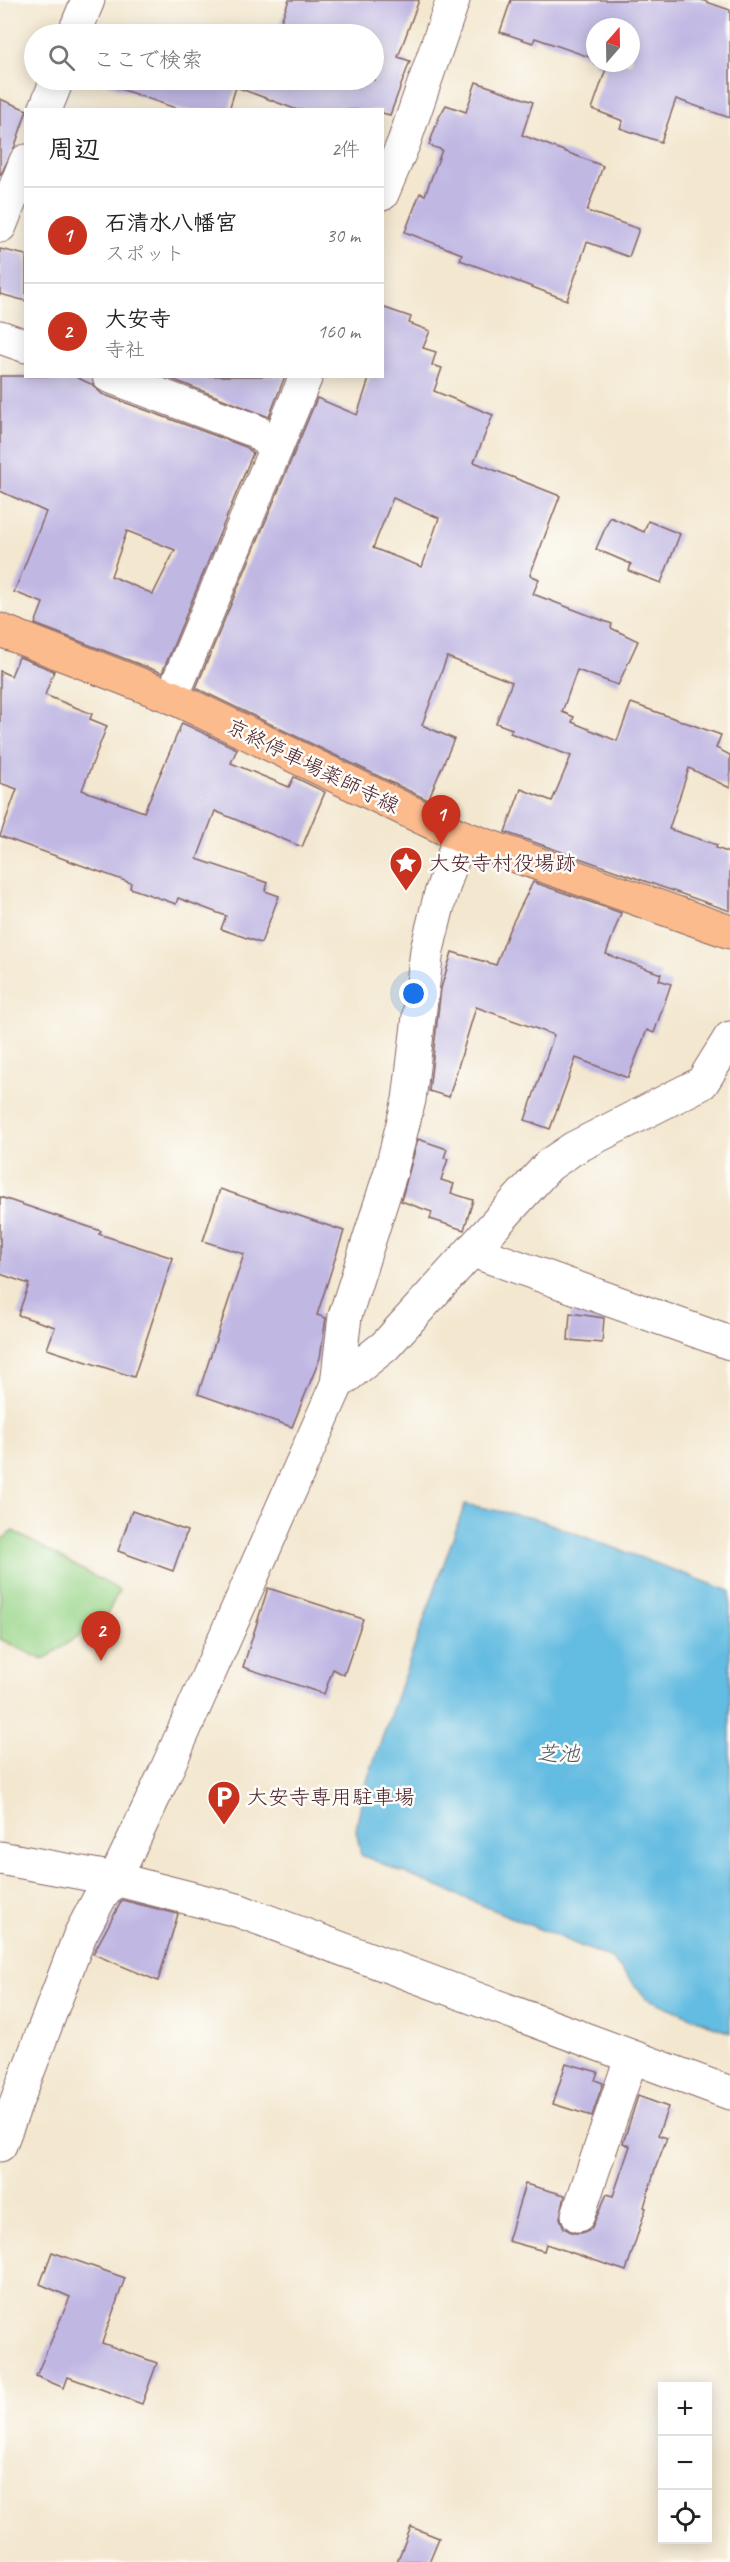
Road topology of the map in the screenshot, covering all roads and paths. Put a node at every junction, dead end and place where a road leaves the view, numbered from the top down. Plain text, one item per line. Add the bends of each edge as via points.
1 (88, 0) edge
2 (453, 0) edge
3 (79, 24) edge
4 (53, 90) edge
5 (46, 108) edge
6 (24, 166) edge
7 (384, 189) edge
8 (0, 226) edge
9 (0, 337) edge
10 (24, 345) edge
11 (114, 378) edge
12 (305, 378) edge
13 (276, 448) junction
14 (0, 630) edge
15 (172, 697) junction
16 (460, 836) junction
17 (730, 933) edge
18 (730, 1038) edge
19 (473, 1251) junction
20 (730, 1343) edge
21 (337, 1384) junction
22 (0, 1858) edge
23 (115, 1879) junction
24 (631, 2058) junction
25 (730, 2093) edge
26 (0, 2145) edge
27 (578, 2215) dead end

1 - 3 street
2 - 7 street
4 - 5 street
6 - 8 street
9 - 10 street
11 - 13 street via 256,431
12 - 13 street
13 - 15 street
14 - 15 main road, 京終停車場薬師寺線
15 - 16 main road, 京終停車場薬師寺線
16 - 17 main road, 京終停車場薬師寺線
16 - 21 street via 427,950 409,1100 345,1316
18 - 19 street via 702,1083 574,1148 549,1165
19 - 20 street
19 - 21 street via 385,1346
21 - 23 street
22 - 23 street
23 - 24 street via 237,1910
23 - 26 street via 80,1935
24 - 25 street
24 - 27 street

